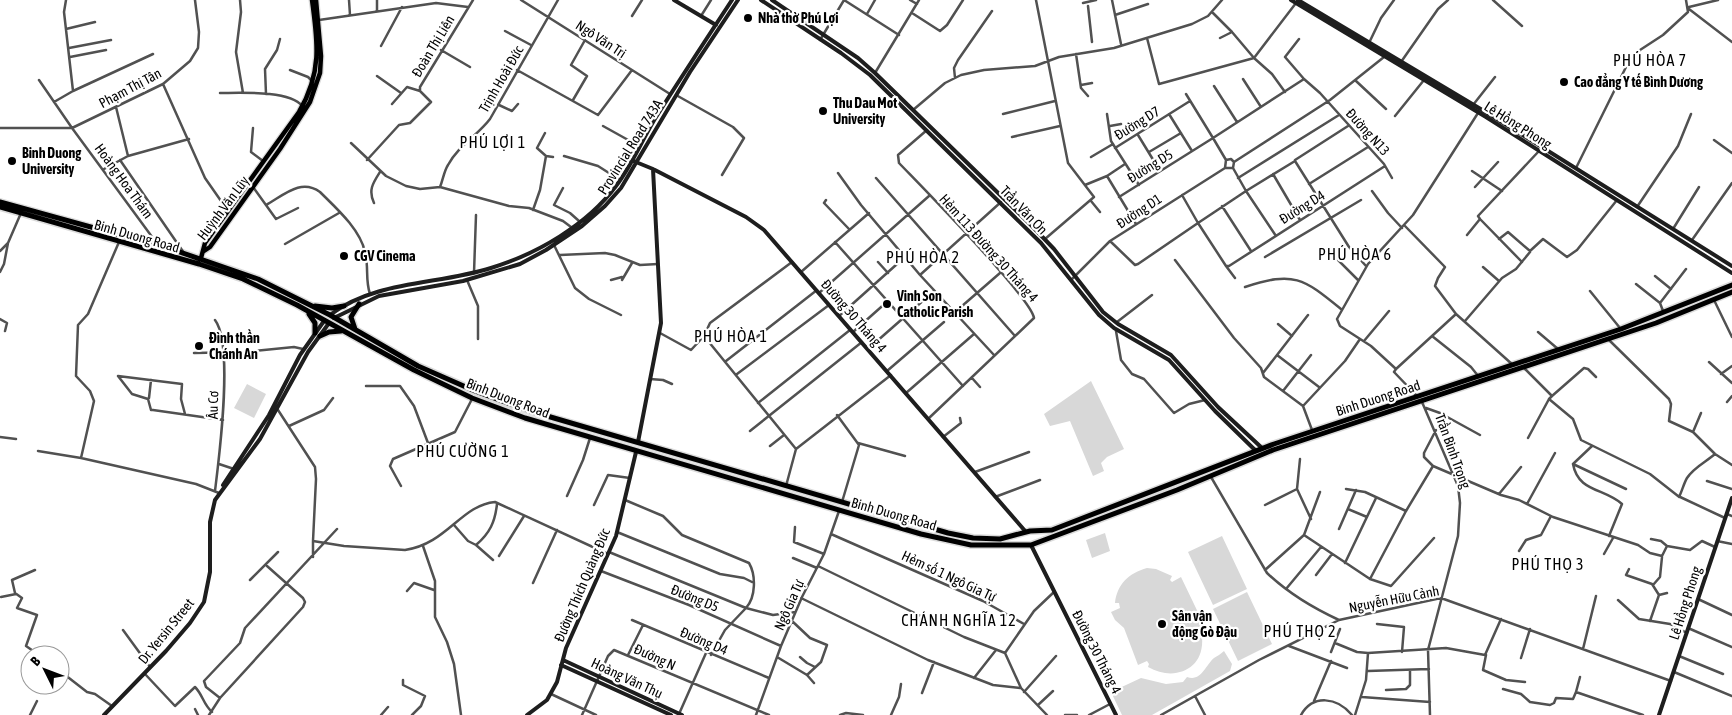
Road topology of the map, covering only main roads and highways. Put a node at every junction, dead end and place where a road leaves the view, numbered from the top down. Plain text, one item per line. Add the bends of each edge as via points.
1 (312, 0) edge
2 (318, 73) junction
3 (0, 202) edge
4 (0, 207) edge
5 (204, 250) junction
6 (201, 258) junction
7 (199, 264) junction
8 (1732, 285) edge
9 (1732, 292) edge
10 (359, 304) road end
11 (344, 306) road end
12 (308, 307) junction
13 (332, 316) junction
14 (327, 322) junction
15 (342, 331) junction
16 (357, 332) junction
17 (475, 392) junction
18 (1418, 397) junction
19 (472, 398) junction
20 (1422, 402) junction
21 (638, 442) junction
22 (636, 452) junction
23 (842, 504) junction
24 (840, 510) junction
25 (1029, 531) junction
26 (1031, 545) junction

1 - 2 main road, Huỳnh Văn Lũy via 317,21
2 - 5 main road, Huỳnh Văn Lũy via 303,106 205,243
2 - 5 main road, Huỳnh Văn Lũy via 305,113 210,247
3 - 6 highway, Binh Duong Road
4 - 7 highway, Binh Duong Road via 166,258
5 - 6 main road
6 - 7 highway
6 - 12 highway, Binh Duong Road via 258,279
7 - 12 highway, Binh Duong Road
8 - 18 highway, Binh Duong Road via 1621,329
9 - 20 highway, Binh Duong Road via 1608,339
10 - 16 highway via 351,317
11 - 12 highway
12 - 13 highway, Binh Duong Road
12 - 14 highway, Binh Duong Road
12 - 15 highway via 317,335
13 - 14 highway
13 - 16 highway, Binh Duong Road
14 - 15 highway, Binh Duong Road
15 - 19 highway, Binh Duong Road
16 - 17 highway, Binh Duong Road via 418,366
17 - 19 highway
17 - 21 highway, Binh Duong Road
18 - 20 highway
18 - 25 highway, Binh Duong Road via 1262,448 1052,530
19 - 22 highway, Binh Duong Road
20 - 26 highway, Binh Duong Road via 1274,450
21 - 22 highway
21 - 23 highway, Binh Duong Road
22 - 24 highway, Binh Duong Road
23 - 24 highway
23 - 25 highway, Binh Duong Road via 973,538 1000,539
24 - 26 highway, Binh Duong Road via 971,546
25 - 26 highway via 1023,539
25 - 26 highway via 1037,536

